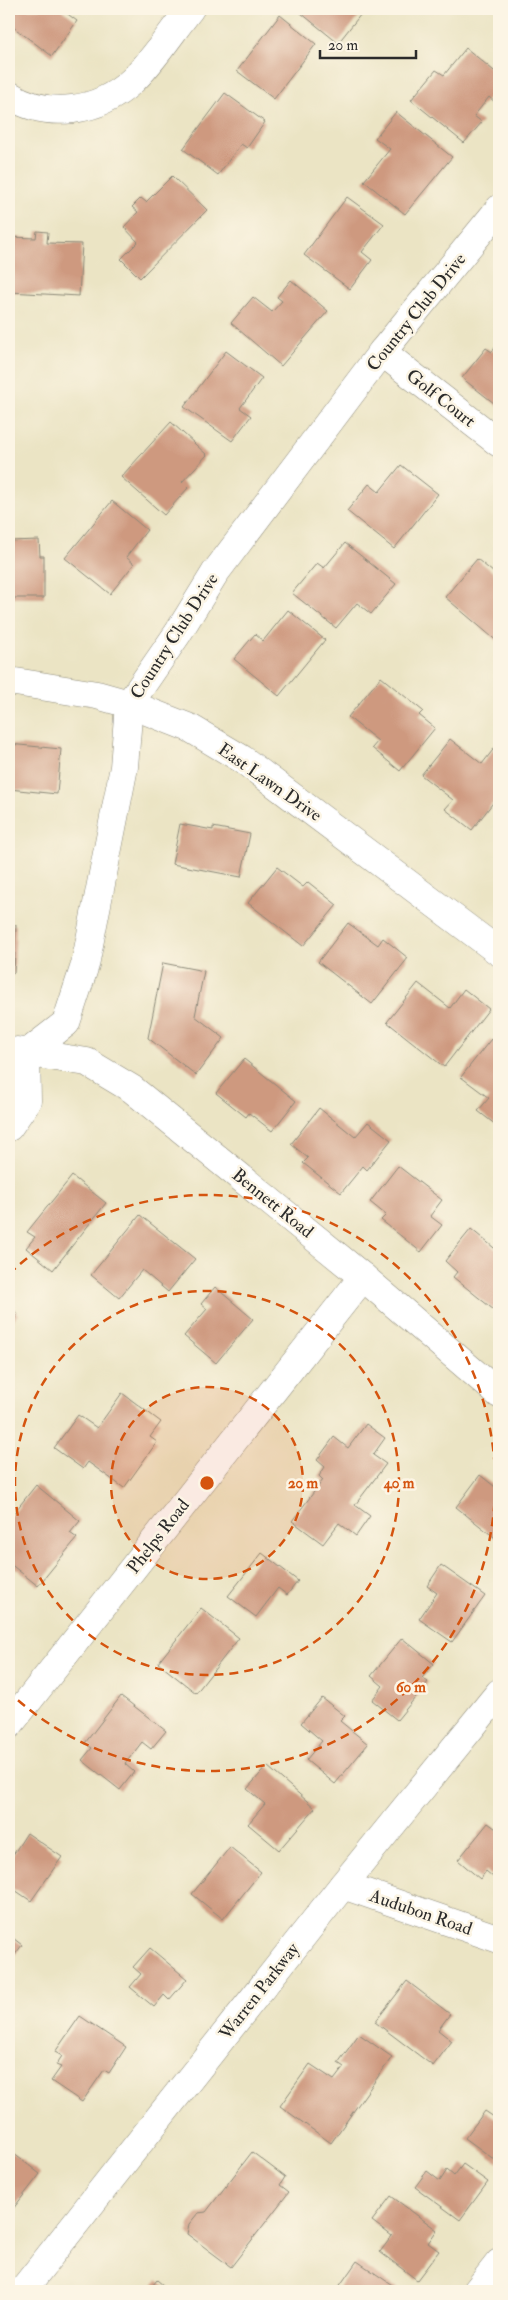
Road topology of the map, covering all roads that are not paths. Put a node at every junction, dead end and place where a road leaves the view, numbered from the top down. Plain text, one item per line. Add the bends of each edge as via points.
1 (190, 9) edge
2 (9, 95) edge
3 (499, 209) edge
4 (382, 352) junction
5 (499, 443) edge
6 (9, 681) edge
7 (129, 704) junction
8 (499, 952) edge
9 (17, 1051) edge
10 (9, 1127) edge
11 (363, 1277) junction
12 (499, 1394) edge
13 (499, 1693) edge
14 (9, 1725) edge
15 (342, 1885) junction
16 (499, 1939) edge
17 (499, 2263) edge
18 (22, 2291) edge
19 (477, 2291) edge

1 - 2 street via 133,80 112,98 86,108 60,111 33,106
3 - 4 street, Country Club Drive
4 - 5 street, Golf Court
4 - 7 street, Country Club Drive via 215,573
6 - 7 street, East Lawn Drive via 96,695
7 - 8 street, East Lawn Drive via 190,728 242,759
7 - 9 street, Country Club Drive via 124,767 85,965 66,1023
9 - 10 street via 27,1101
9 - 11 street, Bennett Road via 87,1062 132,1089
11 - 12 street, Bennett Road
11 - 14 street, Phelps Road
13 - 15 street, Warren Parkway
15 - 16 street, Audubon Road
15 - 18 street, Warren Parkway
17 - 19 street

